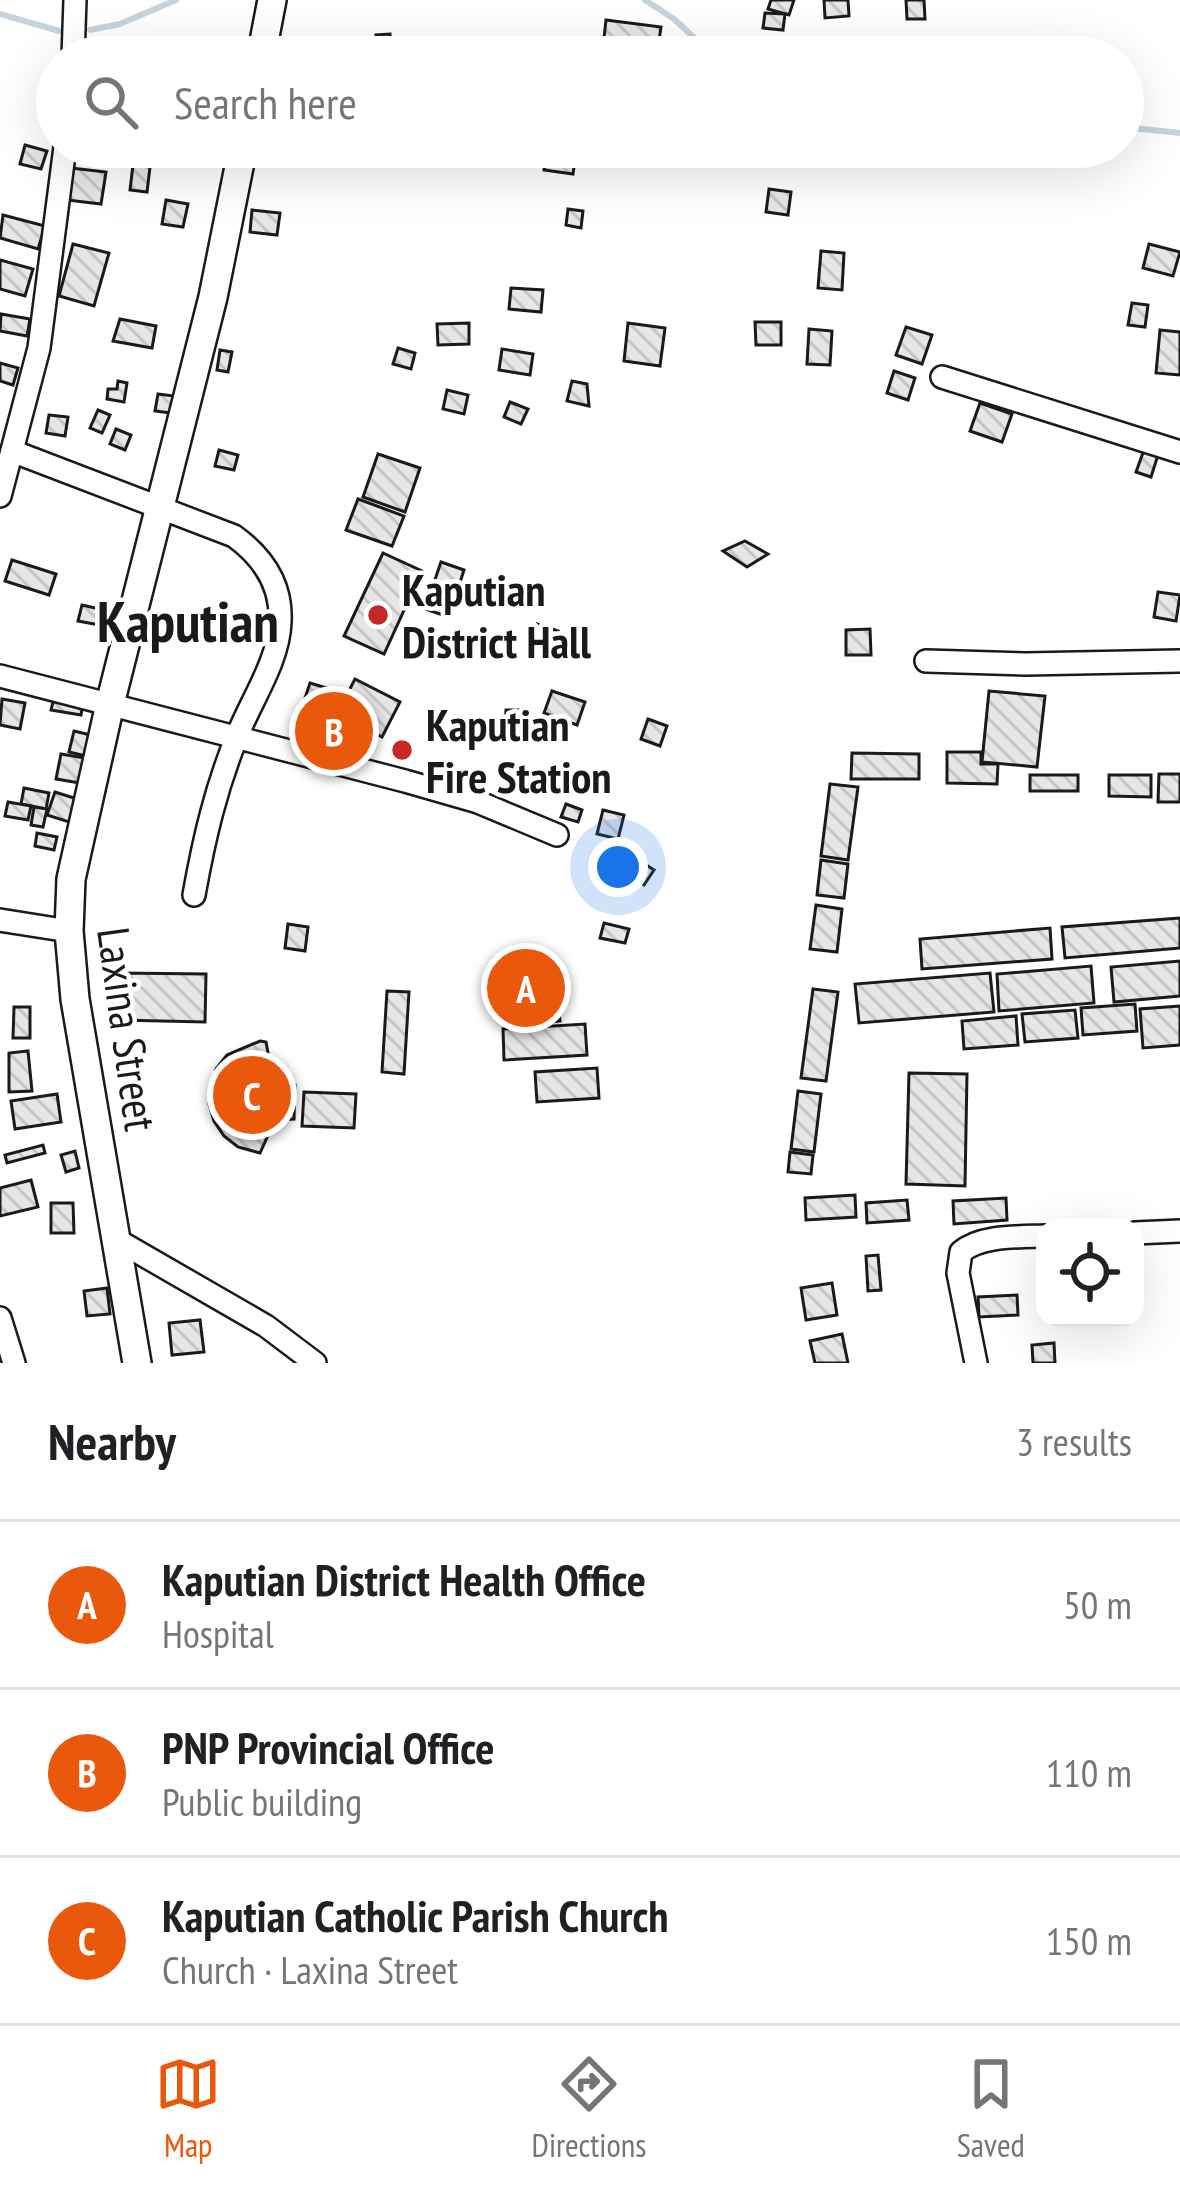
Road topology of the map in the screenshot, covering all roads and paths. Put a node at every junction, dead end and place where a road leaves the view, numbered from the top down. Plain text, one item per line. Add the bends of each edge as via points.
1 (75, 0) edge
2 (272, 0) edge
3 (74, 36) edge
4 (265, 36) edge
5 (62, 168) edge
6 (239, 168) edge
7 (942, 376) dead end
8 (12, 451) junction
9 (1180, 452) edge
10 (0, 496) edge
11 (161, 506) junction
12 (926, 661) dead end
13 (1180, 661) edge
14 (0, 676) edge
15 (110, 704) junction
16 (236, 737) junction
17 (557, 835) dead end
18 (194, 895) dead end
19 (0, 920) edge
20 (69, 932) junction
21 (1180, 1231) edge
22 (1144, 1233) edge
23 (1036, 1237) edge
24 (117, 1240) junction
25 (0, 1318) edge
26 (14, 1363) edge
27 (137, 1363) edge
28 (315, 1363) edge
29 (976, 1363) edge

1 - 3 street
2 - 4 main road
5 - 8 street via 40,349
6 - 11 main road, Laxina Street
7 - 9 street
8 - 10 street
8 - 11 street
11 - 15 main road, Laxina Street
11 - 16 street via 255,551 278,597 278,642
12 - 13 street
14 - 15 street
15 - 16 street
15 - 20 main road, Laxina Street via 71,879
16 - 17 street via 478,802
16 - 18 street via 208,818
19 - 20 street
20 - 24 main road, Laxina Street
21 - 22 street
23 - 29 street via 961,1252
24 - 27 main road, Laxina Street
24 - 28 street
25 - 26 street

